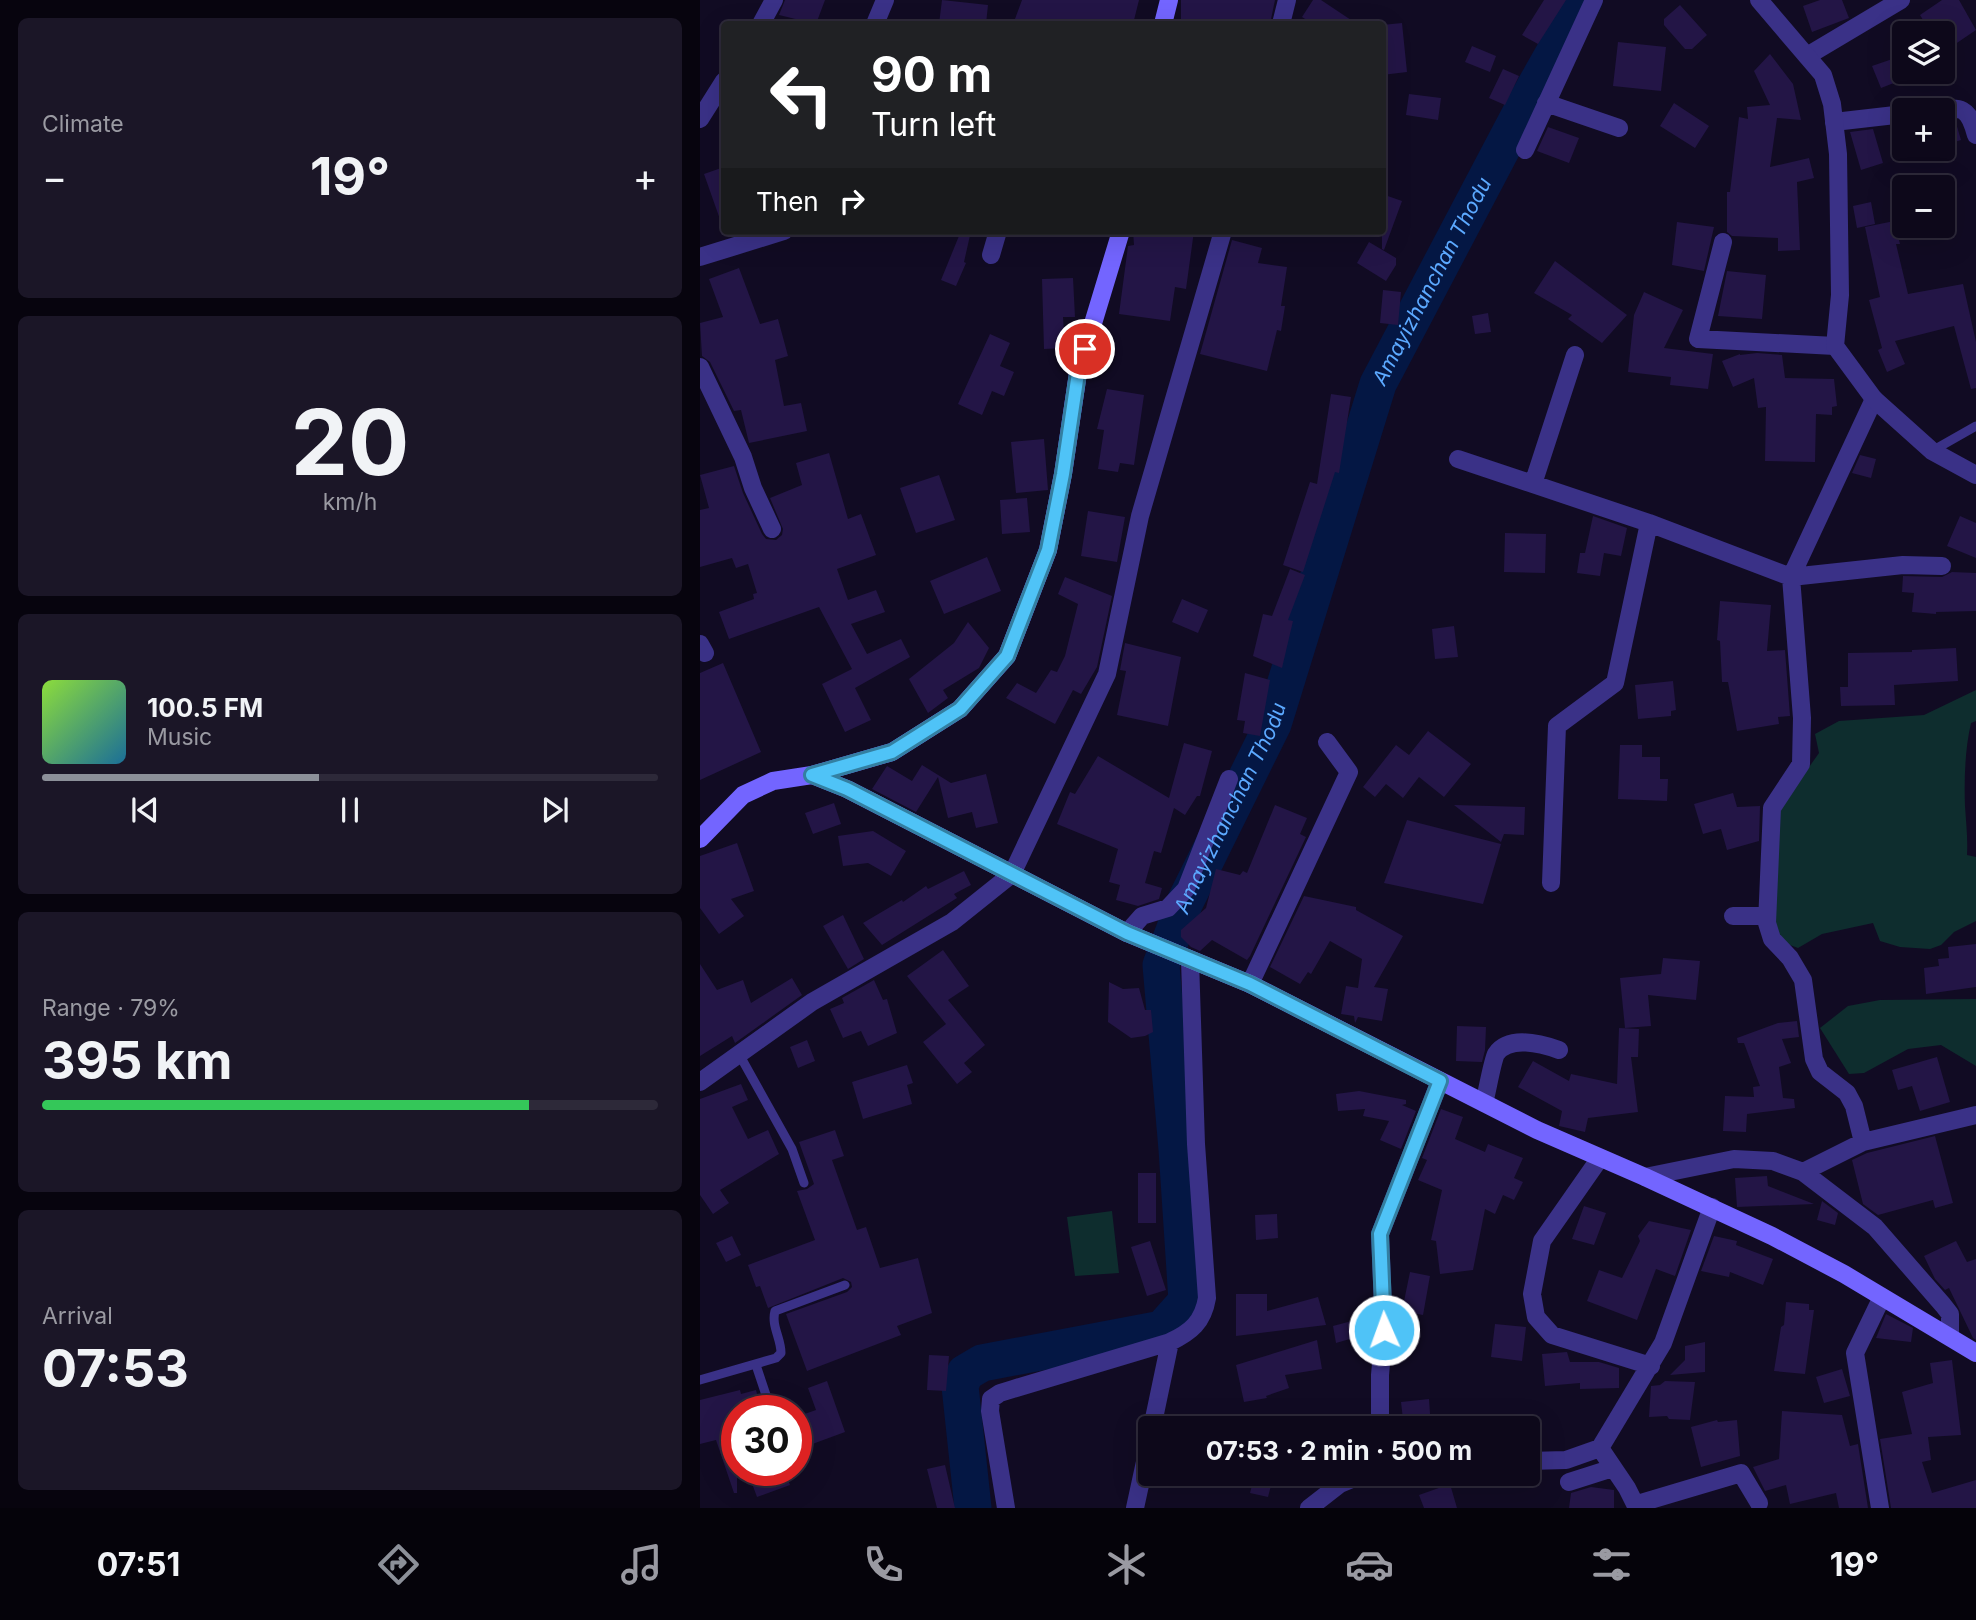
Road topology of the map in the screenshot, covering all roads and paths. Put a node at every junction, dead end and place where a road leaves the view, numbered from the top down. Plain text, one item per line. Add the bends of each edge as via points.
1 (774, 0) edge
2 (885, 0) edge
3 (1169, 0) edge
4 (1287, 0) edge
5 (1594, 0) edge
6 (1759, 0) edge
7 (1901, 0) edge
8 (763, 21) edge
9 (875, 21) edge
10 (1164, 21) edge
11 (1281, 21) edge
12 (1807, 56) junction
13 (721, 86) edge
14 (1546, 103) junction
15 (1955, 108) edge
16 (1892, 115) edge
17 (700, 119) edge
18 (1834, 122) junction
19 (1619, 128) dead end
20 (1976, 135) edge
21 (1525, 150) dead end
22 (771, 235) edge
23 (997, 235) edge
24 (1120, 235) edge
25 (1222, 235) edge
26 (1723, 242) dead end
27 (991, 255) dead end
28 (700, 257) edge
29 (1835, 346) junction
30 (1575, 355) dead end
31 (700, 367) edge
32 (1874, 399) junction
33 (1976, 426) edge
34 (1932, 451) junction
35 (1458, 459) dead end
36 (1976, 475) edge
37 (1533, 484) junction
38 (1649, 523) junction
39 (772, 529) dead end
40 (1942, 566) dead end
41 (1791, 577) junction
42 (1327, 742) dead end
43 (812, 775) junction
44 (1229, 779) dead end
45 (700, 839) edge
46 (1012, 874) junction
47 (1551, 883) dead end
48 (1733, 916) dead end
49 (1767, 916) junction
50 (1127, 933) junction
51 (1185, 958) junction
52 (1250, 984) junction
53 (1559, 1050) dead end
54 (739, 1054) junction
55 (1440, 1081) junction
56 (700, 1082) edge
57 (1484, 1103) junction
58 (1976, 1115) edge
59 (1863, 1142) junction
60 (1600, 1158) junction
61 (1803, 1172) junction
62 (1645, 1177) junction
63 (804, 1182) dead end
64 (1712, 1208) junction
65 (845, 1285) dead end
66 (1882, 1297) junction
67 (1950, 1337) junction
68 (1170, 1342) junction
69 (1976, 1353) edge
70 (756, 1365) junction
71 (1651, 1366) junction
72 (700, 1381) edge
73 (766, 1395) edge
74 (1155, 1416) edge
75 (1380, 1416) edge
76 (1600, 1448) junction
77 (1540, 1461) edge
78 (1613, 1468) junction
79 (1569, 1482) dead end
80 (1140, 1486) edge
81 (1337, 1486) edge
82 (1759, 1503) dead end
83 (1637, 1506) edge
84 (1006, 1508) edge
85 (1135, 1508) edge
86 (1309, 1508) edge
87 (1880, 1508) edge

1 - 8 street
2 - 9 street
3 - 10 main road
4 - 11 street
5 - 14 street
6 - 12 street
7 - 12 street
12 - 18 street via 1823,75
13 - 17 street
14 - 19 street
14 - 21 street
15 - 20 street via 1971,117
16 - 18 street
18 - 29 street via 1840,295
22 - 28 street
23 - 27 street
24 - 43 main road via 1078,373 1048,550 1007,656 960,709 892,752
25 - 46 street via 1140,516 1107,674
26 - 29 street via 1699,339
29 - 32 street
30 - 37 street
31 - 39 street
32 - 34 street
32 - 41 street
33 - 34 lane
34 - 36 street
35 - 37 street
37 - 38 street
38 - 41 street
38 - 47 street via 1615,683 1557,726
40 - 41 street via 1903,565
41 - 49 street via 1801,764 1772,808
42 - 52 street via 1349,772
43 - 45 main road via 773,781 743,795
43 - 46 main road
44 - 50 street via 1186,889 1168,908 1142,916
46 - 50 main road
46 - 54 street via 951,922 812,1002
48 - 49 street
49 - 59 street via 1772,939 1802,980 1814,1059 1820,1072 1847,1093
50 - 51 main road
51 - 52 main road
51 - 68 street via 1207,1298 1198,1324
52 - 55 main road
53 - 57 street via 1538,1043 1509,1044 1496,1054
54 - 56 street
54 - 63 lane via 792,1149
55 - 57 main road
55 - 75 street via 1380,1234 1384,1330
57 - 60 main road
58 - 59 street
59 - 61 street
60 - 62 main road
60 - 71 street via 1542,1241 1532,1294 1536,1317 1552,1335
61 - 62 street via 1773,1161 1734,1158
61 - 67 street via 1875,1227 1950,1314
62 - 64 main road
64 - 66 main road
64 - 71 street
65 - 70 lane via 775,1311 781,1353
66 - 67 main road
66 - 87 street via 1855,1353
67 - 69 main road
68 - 74 street
68 - 84 street via 991,1399 989,1411
70 - 72 lane
70 - 73 lane
71 - 76 street
76 - 77 street via 1566,1460
76 - 78 street
78 - 79 street
78 - 83 street
80 - 85 street
81 - 86 street
82 - 83 street via 1741,1473

